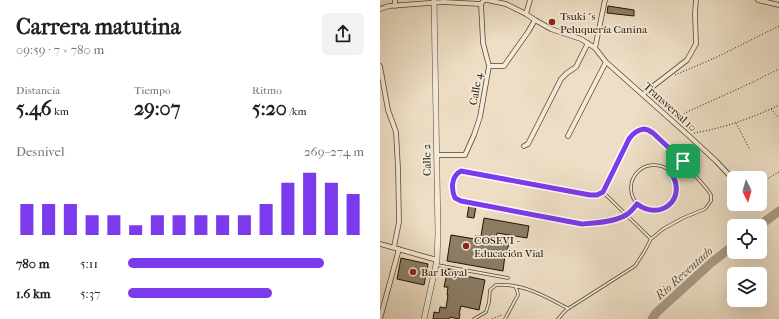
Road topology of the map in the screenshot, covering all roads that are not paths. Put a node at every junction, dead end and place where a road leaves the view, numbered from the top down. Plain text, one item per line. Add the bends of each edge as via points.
1 (395, 0) edge
2 (485, 0) edge
3 (530, 0) edge
4 (605, 0) edge
5 (696, 0) edge
6 (758, 0) edge
7 (434, 2) edge
8 (481, 4) junction
9 (779, 5) edge
10 (395, 6) junction
11 (380, 9) edge
12 (526, 14) junction
13 (535, 20) junction
14 (588, 43) junction
15 (595, 48) junction
16 (606, 62) junction
17 (380, 66) edge
18 (488, 66) junction
19 (643, 94) junction
20 (568, 136) dead end
21 (524, 146) dead end
22 (437, 155) junction
23 (683, 161) junction
24 (727, 172) edge
25 (671, 173) junction
26 (603, 192) junction
27 (637, 204) junction
28 (626, 215) junction
29 (651, 239) junction
30 (380, 244) edge
31 (394, 247) junction
32 (399, 249) junction
33 (436, 262) junction
34 (508, 278) dead end
35 (514, 285) junction
36 (568, 309) junction
37 (380, 319) edge
38 (424, 319) edge
39 (474, 319) edge
40 (505, 319) edge
41 (558, 319) edge

1 - 10 street
2 - 8 street
2 - 12 street, Transversal 10 via 506,4
3 - 12 street
4 - 15 street
5 - 19 street via 696,44 687,60
6 - 9 street
7 - 8 street
7 - 10 street
7 - 22 street, Calle 2
8 - 18 street, Calle 4 via 483,43
10 - 11 street
12 - 13 street, Transversal 10
13 - 14 street, Transversal 10
13 - 18 street via 504,66
14 - 15 street, Transversal 10
14 - 21 street via 576,67 561,79 528,144
15 - 16 street, Transversal 10
16 - 19 street, Transversal 10
16 - 20 street
17 - 31 street via 388,110 396,132 399,222
18 - 22 street, Calle 4 via 480,117 465,155
19 - 24 street, Transversal 10
22 - 33 street, Calle 2
23 - 25 lane
23 - 26 lane via 653,133 638,130 629,139
23 - 29 lane via 707,189 711,201 705,209 682,218
25 - 27 lane via 677,186 674,199 669,205 650,210
25 - 27 lane via 666,168 652,165 638,171 631,184 633,198
26 - 28 lane
26 - 28 lane via 590,195 461,171 454,177 452,192 455,198 461,201 582,224
27 - 28 lane
28 - 29 lane
29 - 36 lane via 635,266
30 - 31 street
31 - 32 street
32 - 33 street
32 - 37 street
33 - 34 lane
33 - 38 street, Calle 2
35 - 36 lane via 550,298
35 - 39 lane via 496,285 491,288 486,312
35 - 40 lane via 518,295
36 - 41 lane

